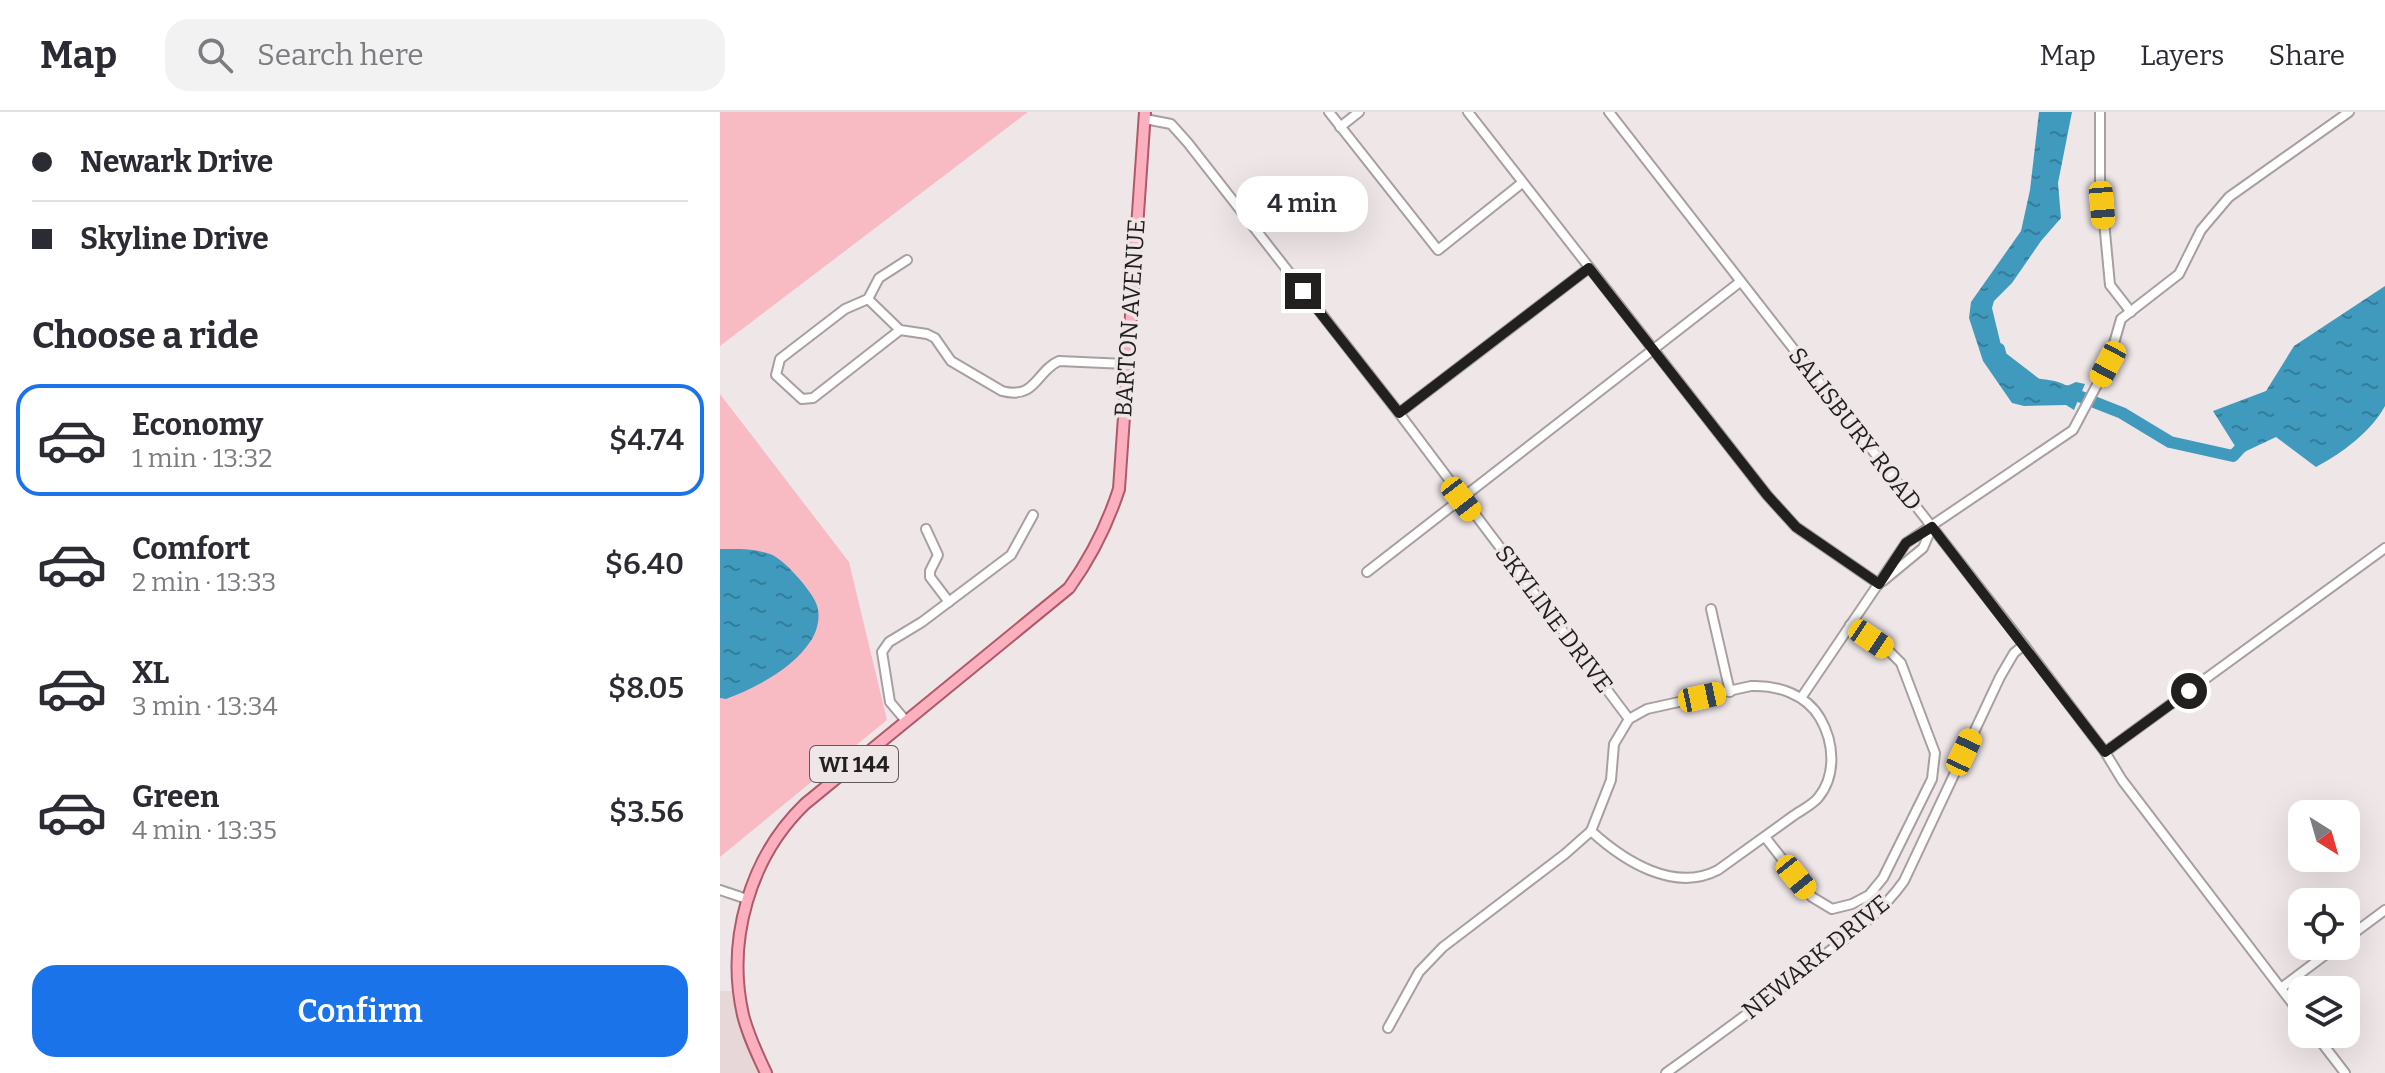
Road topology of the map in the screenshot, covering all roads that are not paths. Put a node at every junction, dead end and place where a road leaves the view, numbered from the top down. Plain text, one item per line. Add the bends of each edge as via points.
1 (1329, 112) edge
2 (1359, 112) edge
3 (1468, 112) edge
4 (2100, 112) edge
5 (1612, 113) edge
6 (2346, 114) edge
7 (1145, 116) edge
8 (1340, 127) junction
9 (1522, 183) junction
10 (907, 260) dead end
11 (1589, 268) junction
12 (1740, 282) junction
13 (868, 299) junction
14 (2131, 312) junction
15 (900, 330) junction
16 (1654, 350) junction
17 (1126, 364) junction
18 (1399, 413) junction
19 (1461, 499) junction
20 (1033, 515) dead end
21 (1932, 527) junction
22 (926, 529) dead end
23 (2385, 548) edge
24 (1367, 572) dead end
25 (1879, 584) junction
26 (949, 602) junction
27 (1711, 609) dead end
28 (1850, 625) junction
29 (2024, 645) junction
30 (1730, 692) junction
31 (1801, 698) junction
32 (1629, 719) junction
33 (906, 721) junction
34 (2105, 752) junction
35 (1591, 831) junction
36 (1765, 837) junction
37 (720, 890) edge
38 (747, 899) junction
39 (2385, 910) edge
40 (2360, 929) edge
41 (2318, 960) edge
42 (2281, 988) junction
43 (2288, 997) edge
44 (1388, 1028) dead end
45 (2326, 1048) edge
46 (766, 1073) edge
47 (1666, 1073) edge
48 (2345, 1073) edge

1 - 8 street
2 - 8 street
3 - 9 street
4 - 14 street via 2110,285
5 - 12 street, SALISBURY ROAD
6 - 14 street via 2229,197 2201,230 2179,274
7 - 17 main road, BARTON AVENUE / WI 144
7 - 18 street, SKYLINE DRIVE via 1171,124 1179,133
8 - 9 street via 1438,250
9 - 11 street
10 - 13 street via 879,278
11 - 16 street
11 - 18 street
12 - 16 street
12 - 21 street, SALISBURY ROAD
13 - 15 street
13 - 15 street via 845,309 780,359 776,375 802,399 813,398
14 - 21 street via 2118,326 2108,364 2073,430
15 - 17 street via 935,338 951,361 1012,394 1027,391 1059,361
16 - 19 street
16 - 25 street via 1796,527
17 - 33 main road, BARTON AVENUE / WI 144 via 1119,489 1091,558 1069,588
18 - 19 street, SKYLINE DRIVE
19 - 24 street
19 - 32 street, SKYLINE DRIVE
20 - 26 street via 1011,555
21 - 25 street via 1906,543
21 - 25 street via 1923,548
21 - 29 street, SALISBURY ROAD
22 - 26 street via 938,555 930,577
23 - 34 street
25 - 28 street
26 - 33 street via 882,652 890,702
27 - 30 street
28 - 31 street
28 - 36 street via 1901,663 1935,753 1932,779 1883,878 1869,895 1852,904 1832,909 1812,897
29 - 34 street, SALISBURY ROAD
29 - 47 street, NEWARK DRIVE via 2000,677 1892,898
30 - 31 street via 1772,686
30 - 32 street via 1647,709
31 - 36 street via 1818,713 1828,733 1830,774 1817,799
32 - 35 street via 1614,744 1611,780
33 - 38 main road, WI 144 via 794,815 768,852
34 - 42 street, SALISBURY ROAD
35 - 36 street via 1652,873 1680,879 1711,874
35 - 44 street via 1443,947 1419,972
37 - 38 street
38 - 46 main road, WI 144 via 740,991 747,1030
39 - 40 street
41 - 42 street
42 - 43 street, SALISBURY ROAD
45 - 48 street

